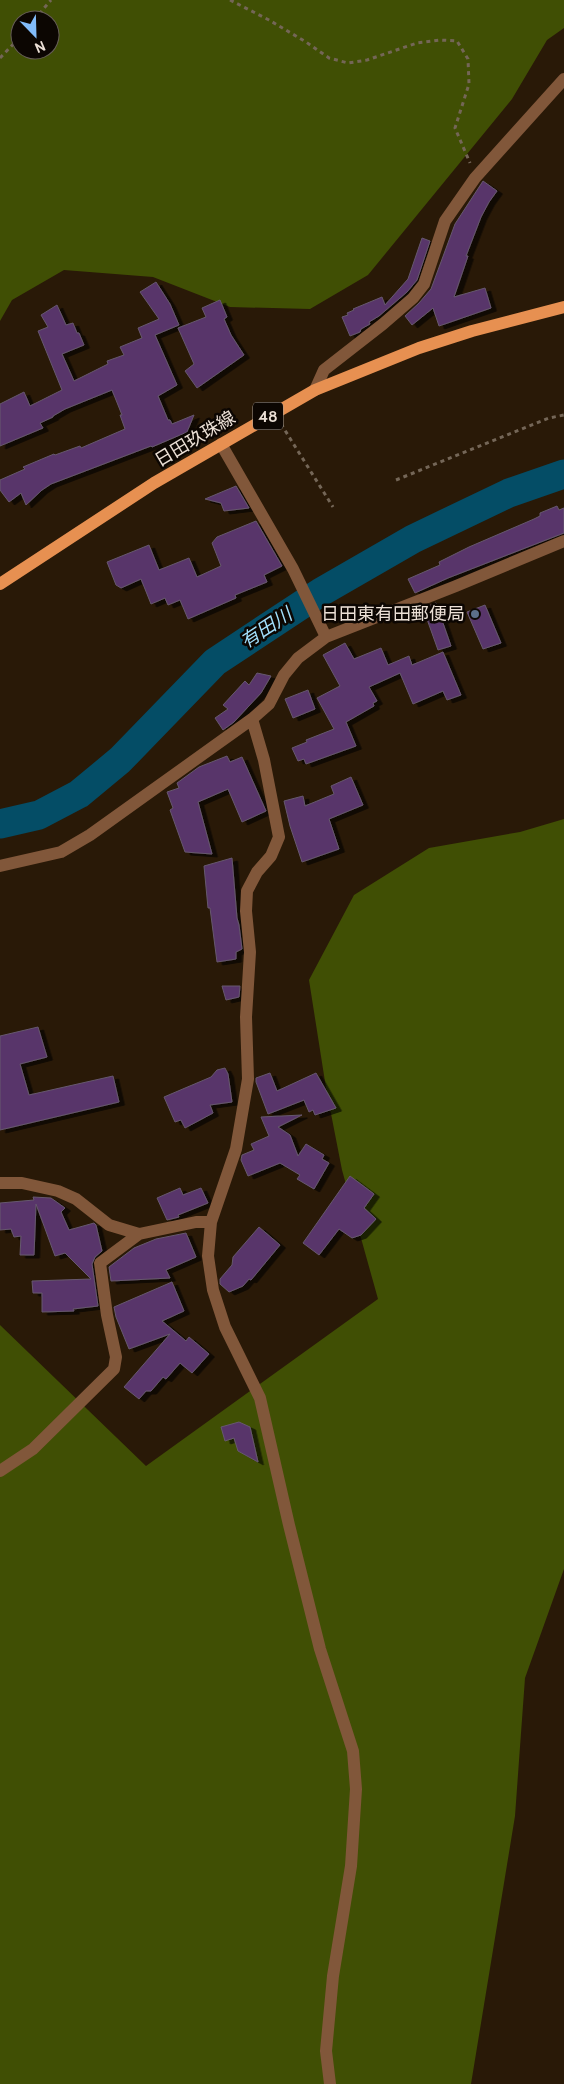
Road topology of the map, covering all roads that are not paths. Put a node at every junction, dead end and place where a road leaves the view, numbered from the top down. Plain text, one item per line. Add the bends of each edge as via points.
1 (564, 79) edge
2 (564, 307) edge
3 (315, 390) junction
4 (221, 444) junction
5 (564, 541) edge
6 (0, 584) edge
7 (326, 637) junction
8 (252, 719) junction
9 (0, 866) edge
10 (0, 1183) edge
11 (211, 1222) junction
12 (139, 1234) junction
13 (0, 1470) edge
14 (330, 2084) edge

1 - 3 street via 475,178 445,221 424,284 413,298 324,370
2 - 3 main road, 日田玖珠線 / 48 via 419,348
3 - 4 main road, 日田玖珠線 / 48
4 - 6 main road, 日田玖珠線 / 48 via 154,483
4 - 7 street via 293,569
5 - 7 street
7 - 8 street via 298,658 284,675 269,704
8 - 9 street via 61,852
8 - 11 street via 264,760 279,838 247,891 250,952 246,1017 248,1079 236,1149
10 - 12 street via 22,1183 58,1191 76,1200 108,1225
11 - 12 street
11 - 14 street via 208,1256 213,1290 225,1327 260,1398 320,1650 354,1751 356,1790 351,1866 333,1976 326,2051
12 - 13 street via 100,1263 116,1357 114,1369 32,1449

